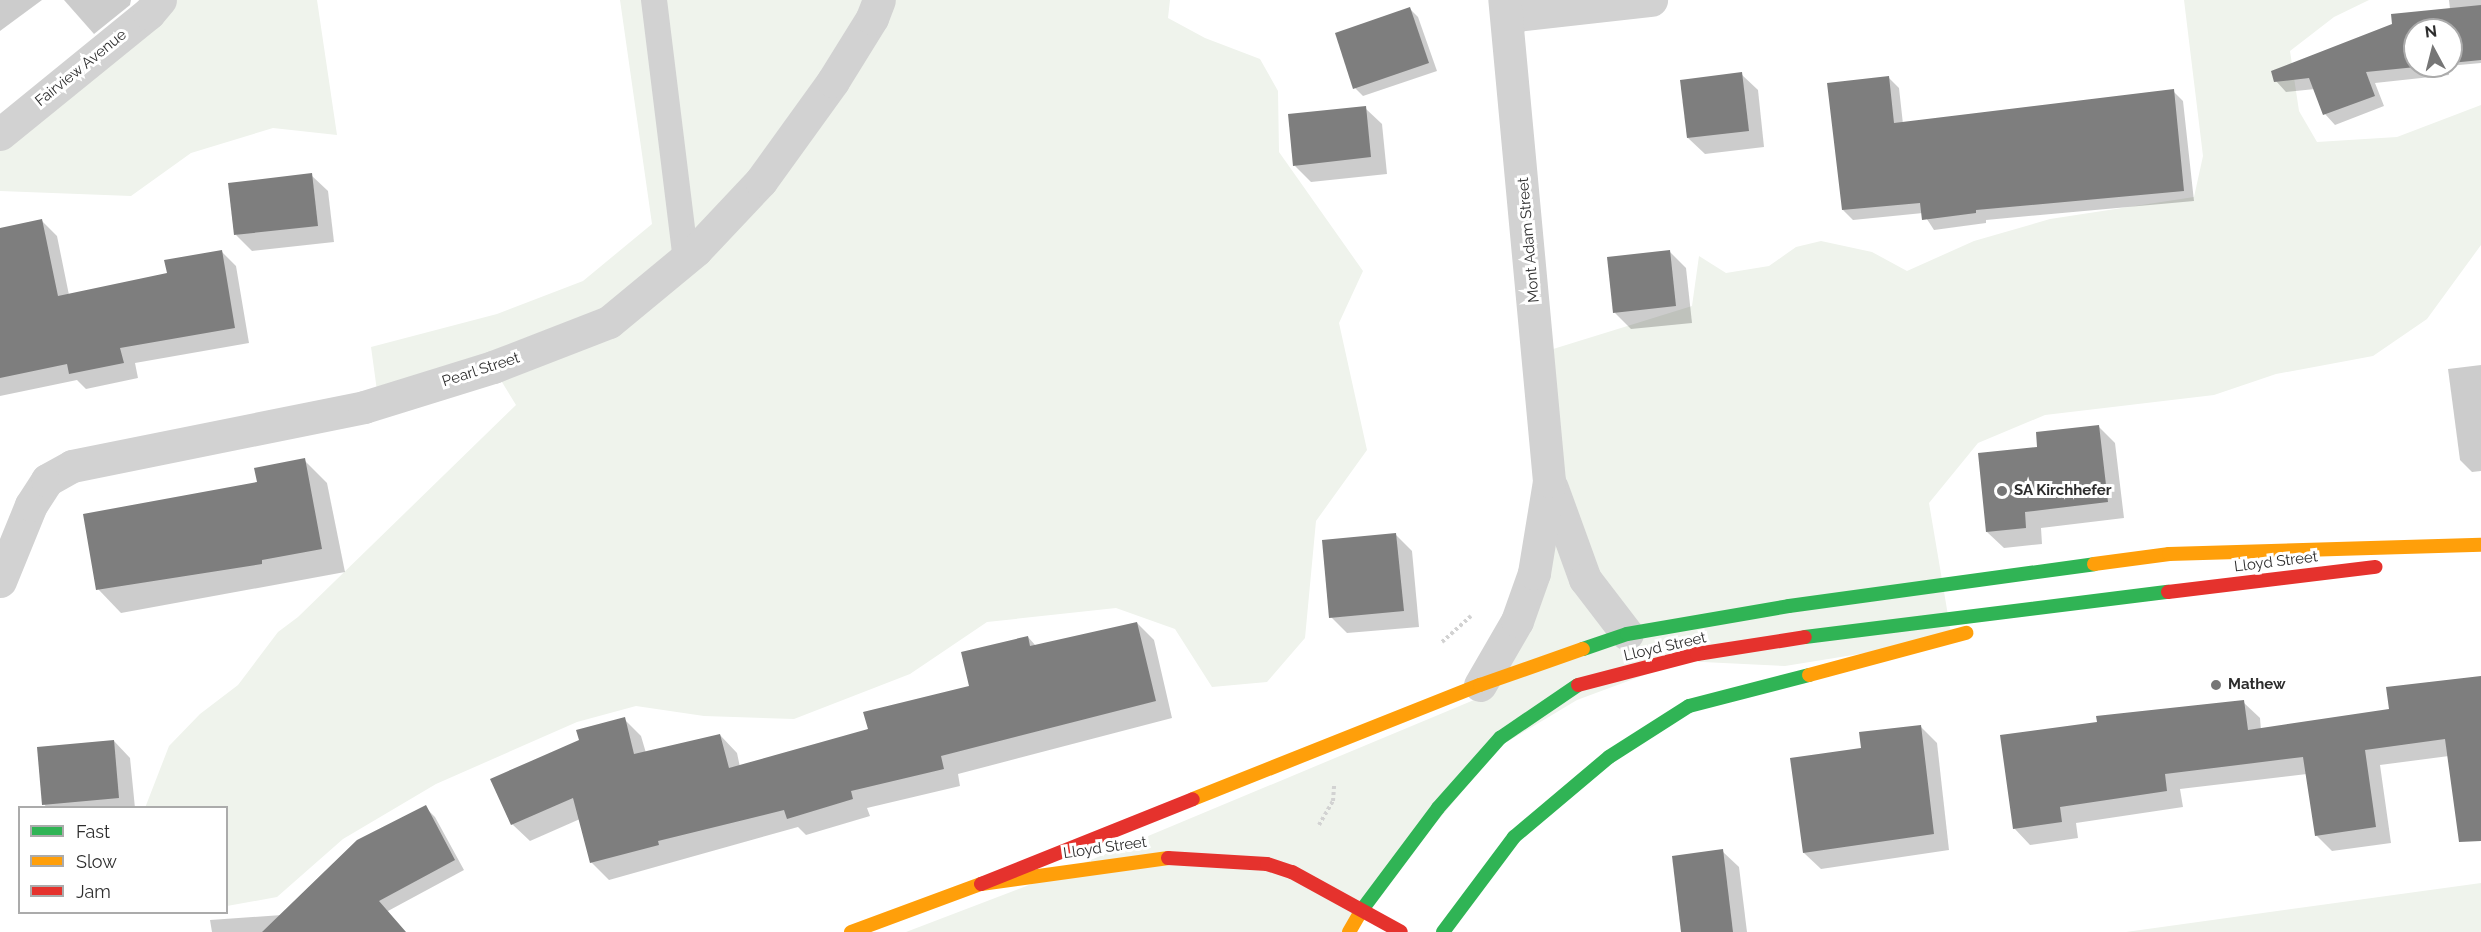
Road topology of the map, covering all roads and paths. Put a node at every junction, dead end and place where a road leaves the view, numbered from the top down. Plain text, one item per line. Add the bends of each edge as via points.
1 (160, 0) edge
2 (654, 0) edge
3 (879, 0) edge
4 (1651, 0) edge
5 (1506, 8) edge
6 (0, 134) edge
7 (686, 259) junction
8 (1549, 481) junction
9 (2481, 545) edge
10 (2481, 554) edge
11 (2411, 563) dead end
12 (2388, 566) dead end
13 (0, 581) edge
14 (2075, 603) junction
15 (1627, 634) junction
16 (1480, 685) junction
17 (1332, 777) dead end
18 (1319, 825) dead end
19 (981, 884) junction
20 (1361, 911) junction
21 (851, 932) edge
22 (1349, 932) edge
23 (1401, 932) edge
24 (1443, 932) edge

1 - 6 street, Fairview Avenue via 149,14
2 - 7 lane
3 - 7 street, Pearl Street via 833,81 761,181
4 - 5 street
5 - 8 street, Mont Adam Street
7 - 13 street, Pearl Street via 609,322 493,367 364,407 72,466 47,480 31,505
8 - 15 street, Mont Adam Street via 1585,579
8 - 16 street, Mont Adam Street via 1534,573 1517,621
9 - 15 main road via 2169,554 1789,606
10 - 11 main road
12 - 14 main road, Lloyd Street
14 - 20 main road, Lloyd Street via 1878,626 1697,654 1571,687 1500,738 1438,808
14 - 24 main road, Lloyd Street via 1689,706 1609,757 1514,837
15 - 16 main road
16 - 19 main road
17 - 18 path via 1333,801
19 - 20 main road, Lloyd Street via 1153,857 1267,864 1292,872
19 - 21 main road, Lloyd Street
20 - 22 main road
20 - 23 main road, Lloyd Street

